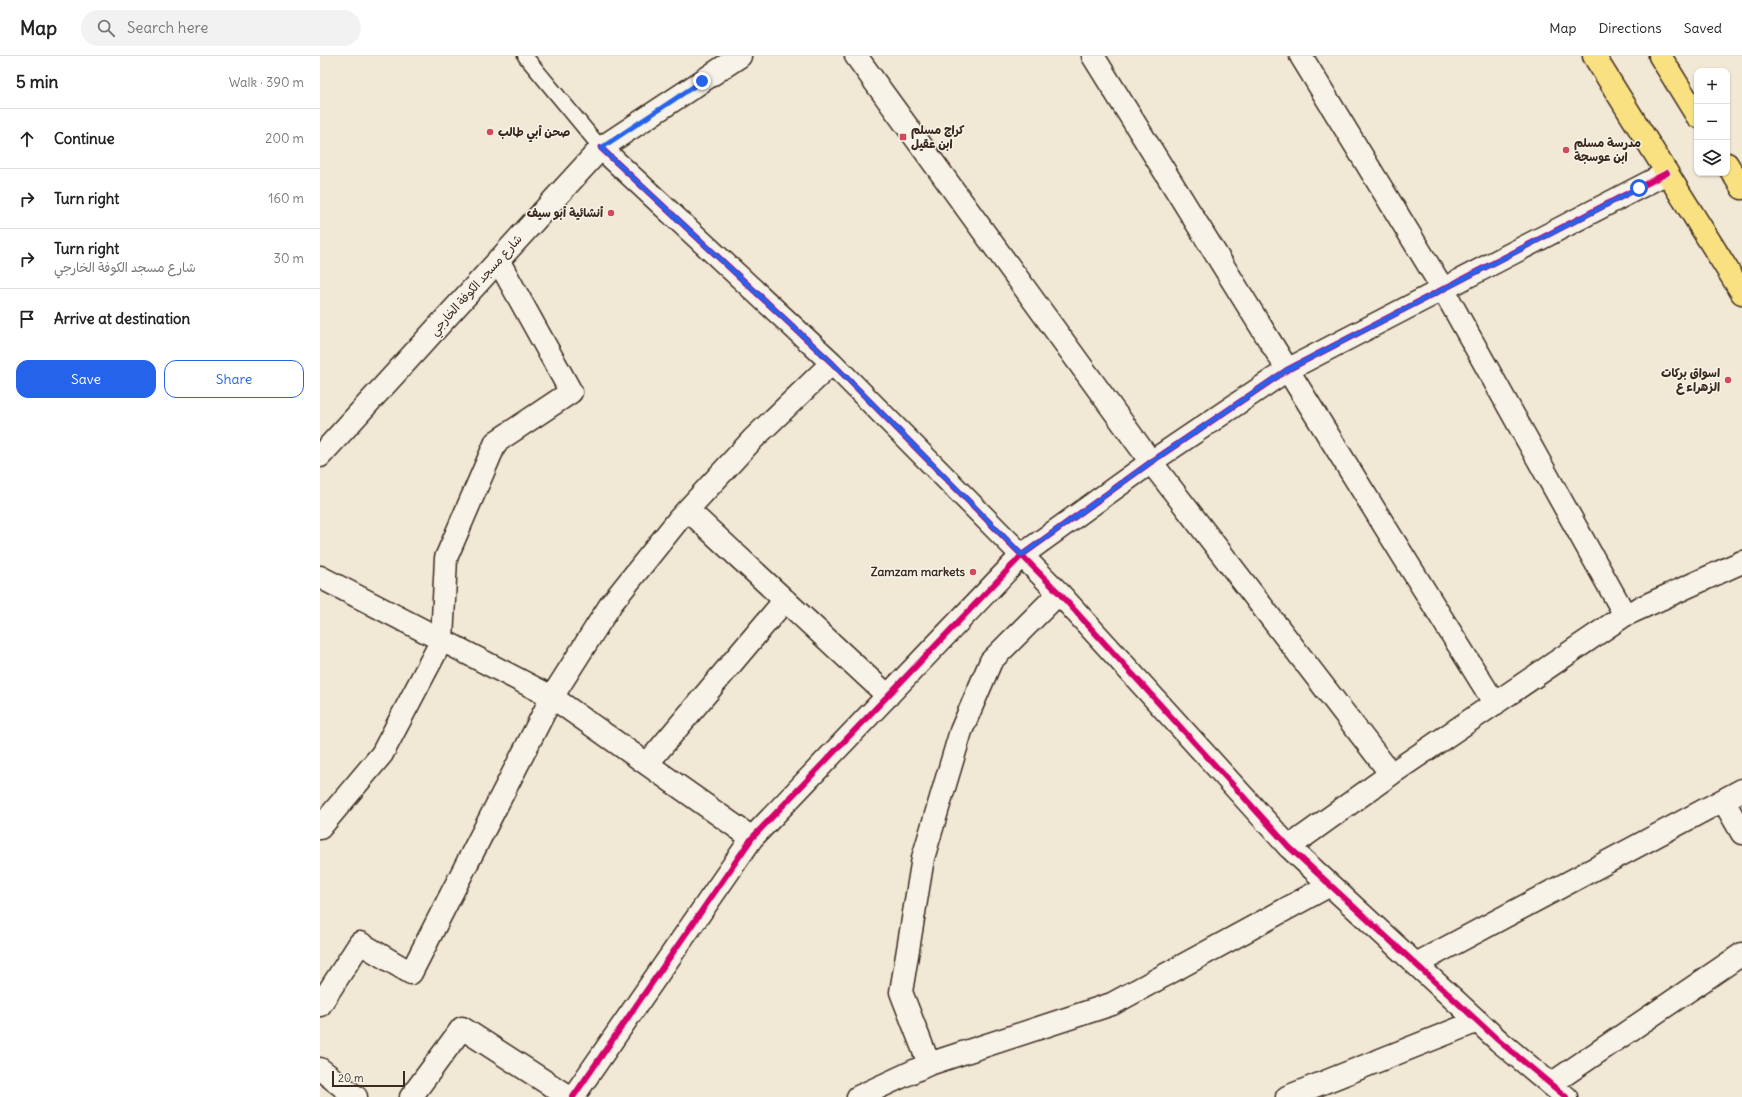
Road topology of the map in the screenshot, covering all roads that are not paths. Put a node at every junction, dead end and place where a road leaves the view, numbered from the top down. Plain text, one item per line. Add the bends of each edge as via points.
1 (525, 56) edge
2 (740, 56) edge
3 (856, 56) edge
4 (1093, 56) edge
5 (1301, 56) edge
6 (1594, 56) edge
7 (1660, 56) edge
8 (1694, 111) edge
9 (601, 148) junction
10 (1667, 173) junction
11 (498, 260) junction
12 (1443, 289) junction
13 (1742, 293) edge
14 (832, 363) junction
15 (1287, 370) junction
16 (320, 456) edge
17 (1151, 462) junction
18 (688, 510) junction
19 (1022, 555) junction
20 (1742, 562) edge
21 (320, 577) edge
22 (1059, 593) junction
23 (785, 600) junction
24 (1624, 615) junction
25 (442, 640) junction
26 (888, 696) junction
27 (552, 697) junction
28 (1495, 704) junction
29 (647, 764) junction
30 (1391, 774) junction
31 (1733, 795) edge
32 (320, 828) edge
33 (1742, 833) edge
34 (752, 838) junction
35 (1289, 847) junction
36 (1330, 885) junction
37 (1742, 954) edge
38 (1416, 964) junction
39 (320, 1005) edge
40 (1478, 1021) junction
41 (929, 1064) junction
42 (320, 1069) edge
43 (1558, 1090) edge
44 (356, 1097) edge
45 (411, 1097) edge
46 (568, 1097) edge
47 (573, 1097) edge
48 (858, 1097) edge
49 (1287, 1097) edge

1 - 9 lane
2 - 9 street, شارع مسجد الكوفة الخارجي
3 - 17 street
4 - 15 street
5 - 12 street
6 - 10 main road
7 - 8 main road
9 - 11 street, شارع مسجد الكوفة الخارجي
9 - 14 street
10 - 12 street
10 - 13 main road
11 - 16 street, شارع مسجد الكوفة الخارجي
11 - 25 street via 571,392 496,442 446,558
12 - 15 street
12 - 24 street
14 - 18 street via 753,439
14 - 19 street
15 - 17 street
15 - 28 street
17 - 19 street
17 - 30 street
18 - 23 street
18 - 27 street via 610,604
19 - 22 street
19 - 26 street
20 - 24 street
21 - 25 street
22 - 35 street
22 - 41 street via 991,661 961,731 923,858 901,992
23 - 26 street
23 - 29 street
24 - 28 street
25 - 27 street
25 - 32 street via 382,754
26 - 34 street
27 - 29 street
27 - 39 street via 412,973 360,943
28 - 30 street
29 - 34 street
30 - 35 street
31 - 33 street
31 - 38 street
34 - 47 street
35 - 36 street
36 - 38 street
36 - 41 street via 1112,1004
37 - 43 street
38 - 40 street
40 - 43 street
40 - 49 street
41 - 48 street
42 - 44 street
45 - 46 street via 462,1028

